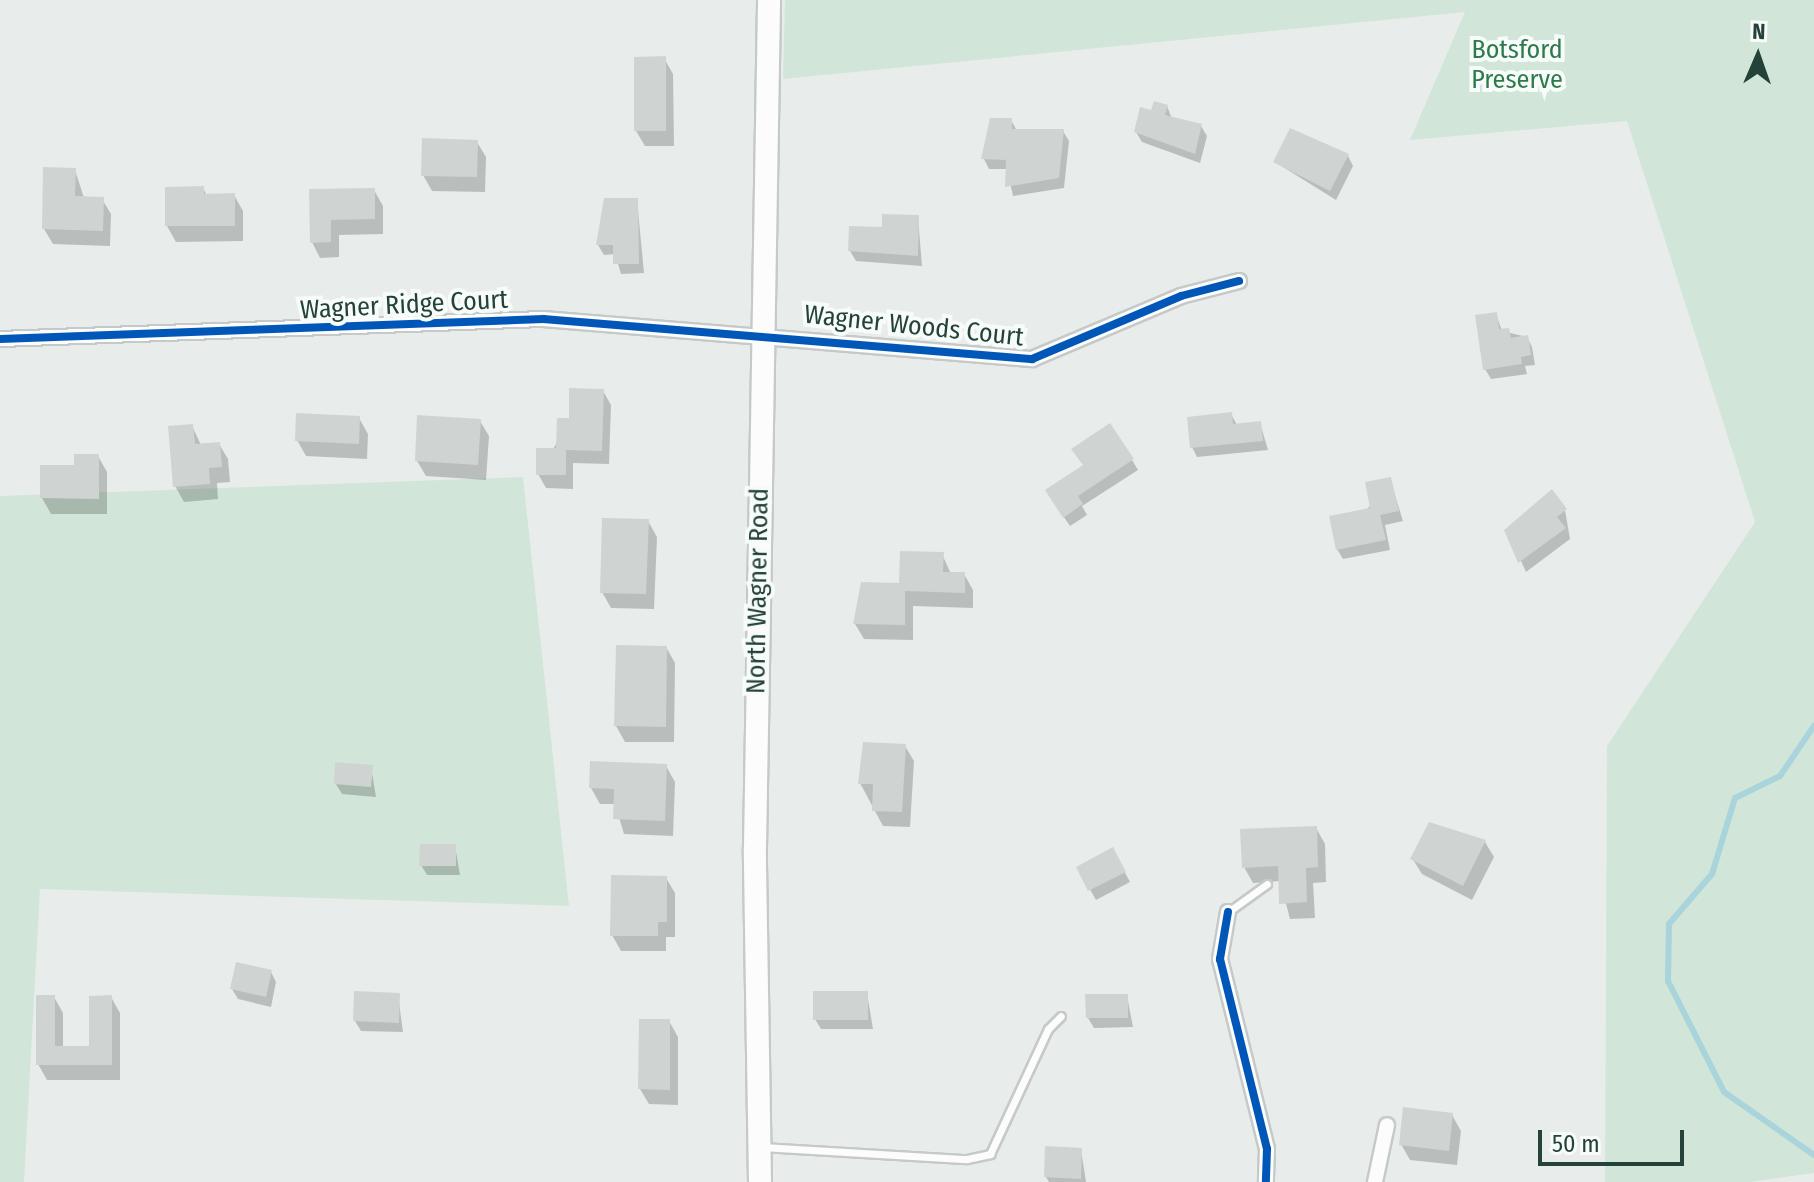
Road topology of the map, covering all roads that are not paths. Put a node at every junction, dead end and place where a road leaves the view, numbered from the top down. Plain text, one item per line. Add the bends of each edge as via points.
1 (769, 0) edge
2 (1239, 281) dead end
3 (762, 332) junction
4 (0, 339) edge
5 (1267, 884) dead end
6 (1228, 912) joint
7 (1061, 1016) dead end
8 (1387, 1125) dead end
9 (760, 1147) junction
10 (760, 1182) edge
11 (1266, 1182) edge
12 (1375, 1182) edge

1 - 3 main road, North Wagner Road
2 - 3 street, Wagner Woods Court via 1181,296 1032,359
3 - 4 street, Wagner Ridge Court via 544,319
3 - 9 main road, North Wagner Road
5 - 6 lane
6 - 11 street via 1220,959 1267,1149
7 - 9 lane via 1048,1029 990,1154 967,1159
8 - 12 street
9 - 10 main road, North Wagner Road

